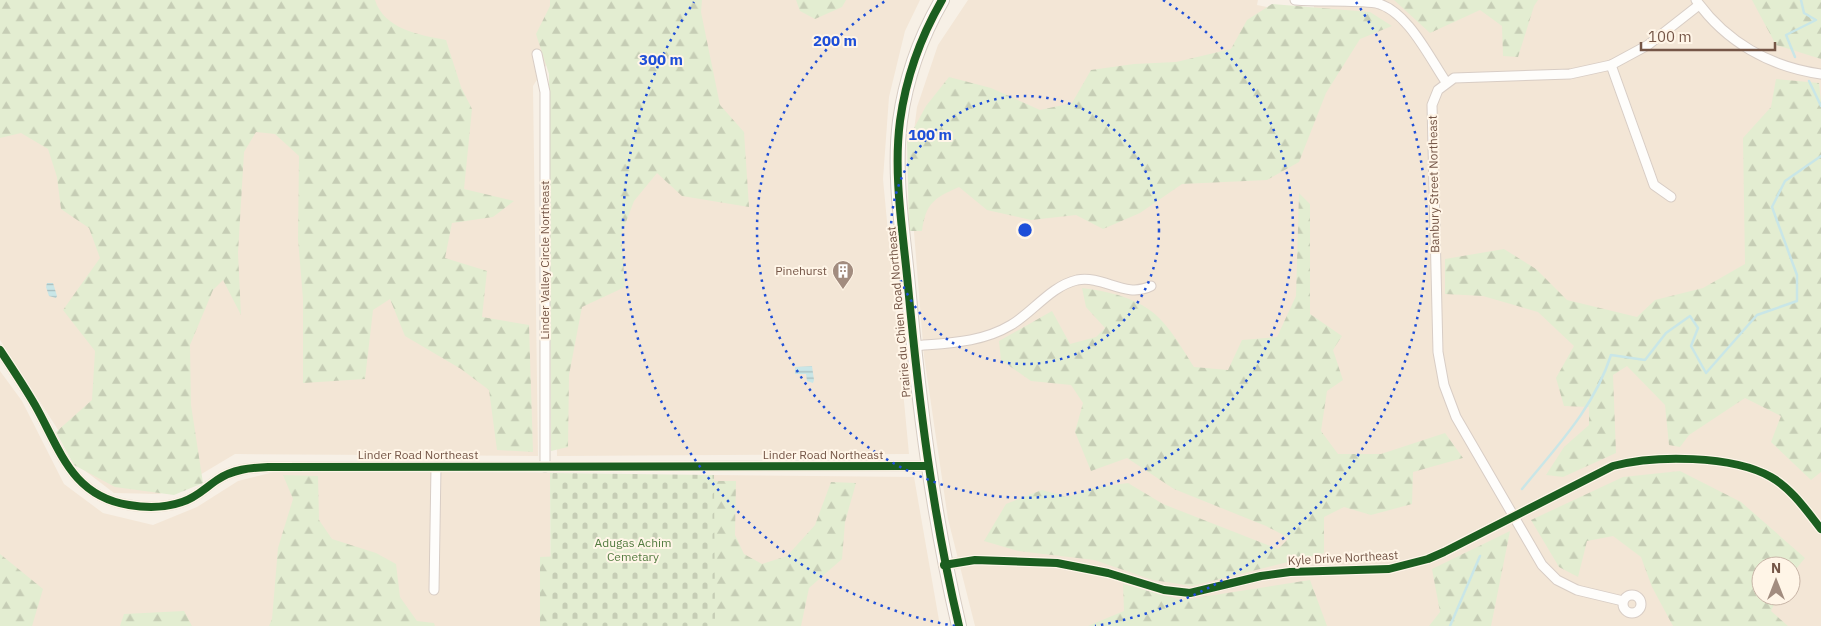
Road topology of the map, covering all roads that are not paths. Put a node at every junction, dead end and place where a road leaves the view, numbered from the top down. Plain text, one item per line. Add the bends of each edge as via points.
1 (942, 0) edge
2 (1295, 0) edge
3 (1697, 3) edge
4 (537, 54) dead end
5 (1611, 65) junction
6 (1821, 74) edge
7 (1446, 82) junction
8 (1671, 198) dead end
9 (1151, 286) dead end
10 (914, 346) junction
11 (0, 350) edge
12 (927, 466) junction
13 (436, 467) junction
14 (545, 467) junction
15 (1512, 518) junction
16 (1821, 529) edge
17 (944, 565) junction
18 (434, 590) dead end
19 (1623, 601) dead end
20 (958, 626) edge

1 - 10 street, Prairie du Chien Road Northeast via 916,54 904,95 899,128 897,169
2 - 7 street via 1375,2 1393,10 1406,23
3 - 5 street via 1648,46
3 - 6 street via 1724,32 1753,53 1786,67
4 - 14 street, Linder Valley Circle Northeast via 545,92
5 - 7 street via 1570,74 1462,77
5 - 8 street via 1654,185
7 - 15 street, Banbury Street Northeast via 1438,90 1432,105 1440,368 1456,417
9 - 10 street via 1135,292 1098,280 1076,280 1058,288 1021,319 995,333 964,342
10 - 12 street, Prairie du Chien Road Northeast
11 - 13 street, Linder Road Northeast via 75,478 96,494 120,504 152,507 176,504 202,492 227,474 246,468
12 - 14 street, Linder Road Northeast
12 - 17 street, Prairie du Chien Road Northeast
13 - 14 street, Linder Road Northeast
13 - 18 street
15 - 16 street, Kyle Drive Northeast via 1613,466 1642,460 1727,462 1772,478 1790,492
15 - 17 street, Kyle Drive Northeast via 1406,566 1290,572 1190,593 1164,590 1108,573 1057,563 975,560
15 - 19 street, Banbury Street Northeast via 1553,577 1577,590
17 - 20 street, Prairie du Chien Road Northeast

